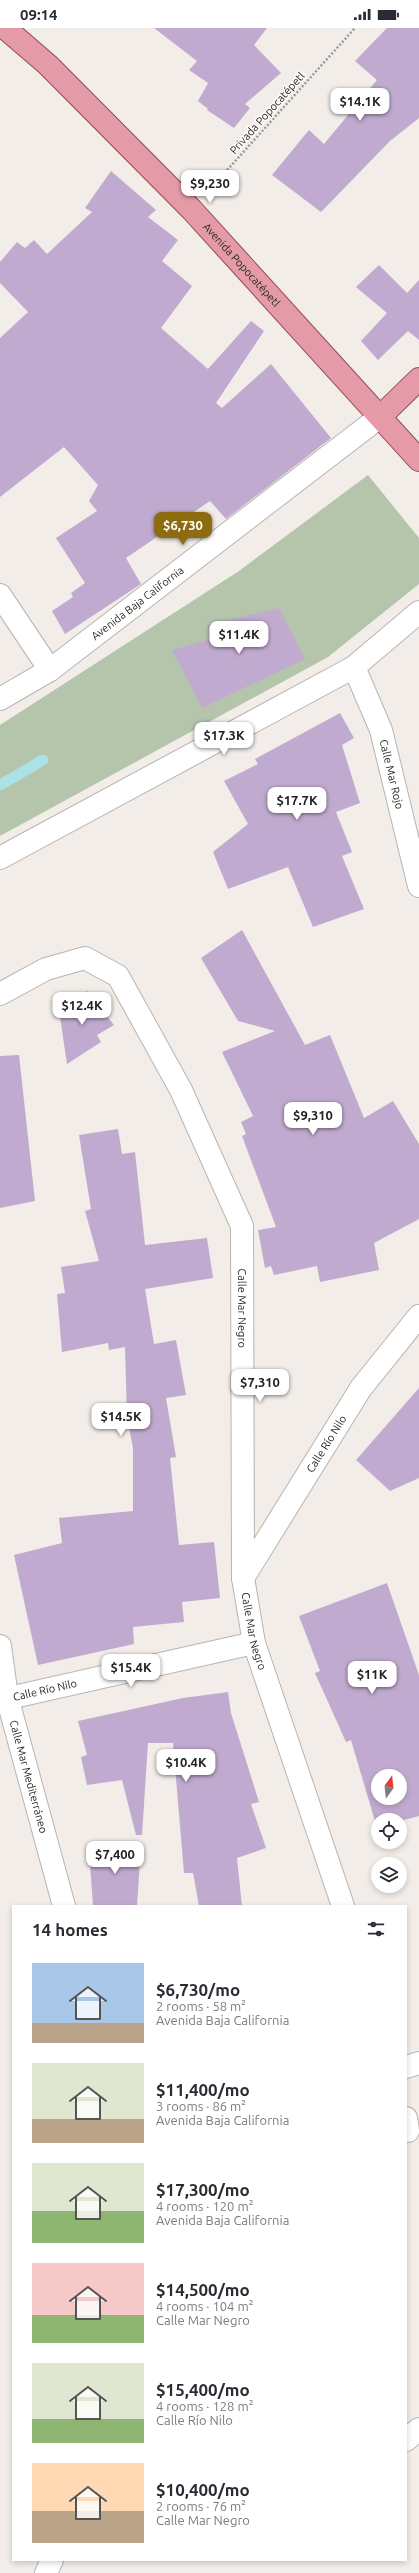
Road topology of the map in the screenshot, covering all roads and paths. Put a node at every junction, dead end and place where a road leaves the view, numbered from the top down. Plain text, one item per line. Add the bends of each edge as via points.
1 (5, 28) edge
2 (355, 28) edge
3 (192, 210) junction
4 (419, 379) edge
5 (381, 416) junction
6 (419, 460) edge
7 (0, 595) edge
8 (419, 612) edge
9 (354, 667) junction
10 (50, 670) junction
11 (0, 699) edge
12 (0, 858) edge
13 (419, 886) edge
14 (0, 994) edge
15 (419, 1316) edge
16 (243, 1578) junction
17 (254, 1643) junction
18 (0, 1646) edge
19 (3, 1698) edge
20 (64, 1905) edge
21 (343, 1905) edge
22 (419, 2063) edge
23 (407, 2067) edge
24 (419, 2429) edge
25 (407, 2439) edge
26 (52, 2561) edge
27 (46, 2573) edge

1 - 3 main road, Avenida Popocatépetl via 48,65
2 - 3 path, Privada Popocatépetl
3 - 5 main road, Avenida Popocatépetl
4 - 5 main road, Avenida Baja California
5 - 6 main road, Avenida Popocatépetl
5 - 10 street, Avenida Baja California
7 - 10 street
8 - 9 street
9 - 12 street
9 - 13 street, Calle Mar Rojo via 381,730
10 - 11 street, Avenida Baja California
14 - 16 street, Calle Mar Negro via 46,969 85,958 118,976 181,1090 242,1226
15 - 16 street, Calle Río Nilo via 361,1388
16 - 17 street, Calle Mar Negro
17 - 19 street, Calle Río Nilo
17 - 21 street, Calle Mar Negro
18 - 19 street, Calle Mar Mediterráneo
19 - 20 street, Calle Mar Mediterráneo
22 - 23 street
24 - 25 street
26 - 27 street

